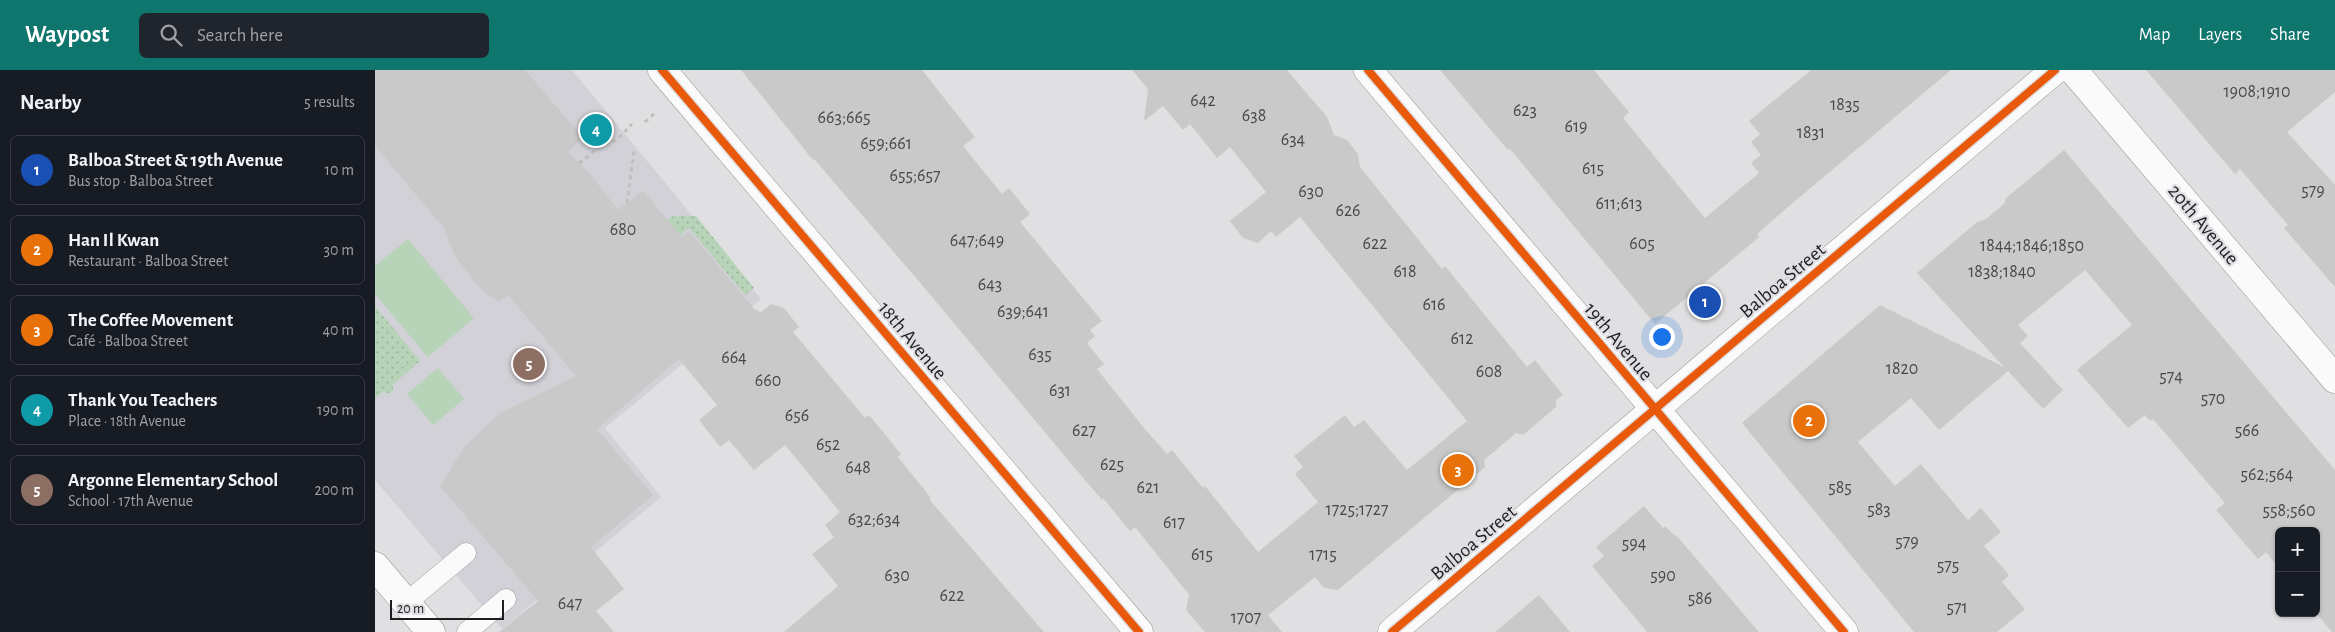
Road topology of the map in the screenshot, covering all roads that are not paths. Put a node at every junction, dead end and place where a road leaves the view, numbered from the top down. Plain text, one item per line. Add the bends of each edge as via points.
1 (662, 70) edge
2 (1368, 70) edge
3 (2055, 70) edge
4 (2073, 70) edge
5 (2335, 379) edge
6 (1655, 409) junction
7 (466, 553) dead end
8 (375, 566) edge
9 (506, 599) dead end
10 (405, 603) junction
11 (431, 632) edge
12 (467, 632) edge
13 (1139, 632) edge
14 (1392, 632) edge
15 (1844, 632) edge

1 - 13 street, 18th Avenue
2 - 6 street, 19th Avenue
3 - 6 street, Balboa Street
4 - 5 street, 20th Avenue
6 - 14 street, Balboa Street
6 - 15 street, 19th Avenue
7 - 10 lane
8 - 10 street
9 - 12 lane
10 - 11 street

